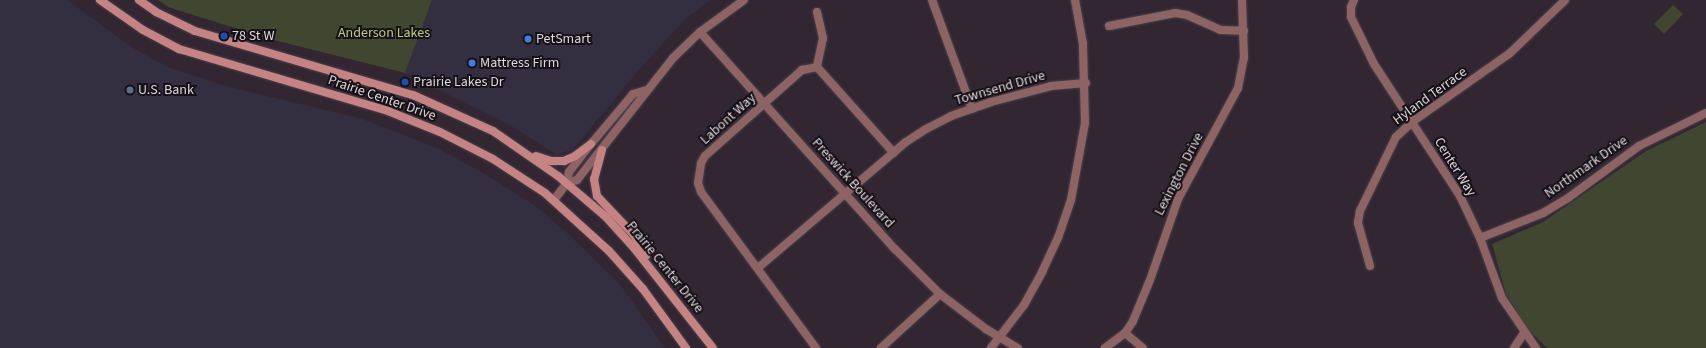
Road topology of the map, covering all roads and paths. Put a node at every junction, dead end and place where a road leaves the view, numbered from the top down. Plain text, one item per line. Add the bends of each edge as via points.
1 (100, 0) edge
2 (139, 0) edge
3 (744, 0) edge
4 (932, 0) edge
5 (1075, 0) edge
6 (1242, 0) edge
7 (1565, 0) edge
8 (1353, 1) edge
9 (817, 12) dead end
10 (1109, 26) dead end
11 (1244, 31) junction
12 (700, 32) junction
13 (817, 67) junction
14 (1086, 83) junction
15 (647, 90) junction
16 (765, 104) junction
17 (972, 109) junction
18 (1706, 113) edge
19 (1412, 122) junction
20 (591, 144) junction
21 (602, 150) junction
22 (524, 152) junction
23 (894, 153) junction
24 (567, 183) junction
25 (846, 194) junction
26 (554, 200) junction
27 (1480, 238) junction
28 (1370, 266) dead end
29 (759, 267) junction
30 (659, 279) junction
31 (940, 294) junction
32 (1125, 333) junction
33 (1524, 333) junction
34 (1000, 338) junction
35 (686, 348) edge
36 (714, 348) edge
37 (816, 348) edge
38 (881, 348) edge
39 (991, 348) edge
40 (1018, 348) edge
41 (1105, 348) edge
42 (1143, 348) edge
43 (1514, 348) edge
44 (1536, 348) edge

1 - 26 main road, Prairie Center Drive via 143,30 179,49 388,111 440,132 493,160
2 - 22 main road, Prairie Center Drive via 156,12 195,31 434,103 493,131
3 - 12 street
4 - 17 street
5 - 14 street via 1083,44
6 - 11 street, Lexington Drive
7 - 19 street, Hyland Terrace via 1510,54
8 - 19 street, Center Way via 1350,12 1360,38
9 - 13 street via 823,38
10 - 11 street via 1175,13 1192,17 1220,30
11 - 32 street, Lexington Drive via 1244,58 1238,88 1178,199 1142,301
12 - 15 street
12 - 16 street, Preswick Boulevard
13 - 16 street, Labont Way via 802,70
13 - 23 street
14 - 17 street, Townsend Drive via 1051,86
14 - 34 street via 1085,123 1080,162 1063,223 1042,272 1024,305
15 - 20 street via 633,94
15 - 21 street via 641,102
16 - 25 street, Preswick Boulevard
16 - 29 street, Labont Way via 705,156 698,173 701,192
17 - 23 street, Townsend Drive via 926,129
18 - 27 street, Northmark Drive via 1639,146 1568,198 1543,213
19 - 27 street, Center Way via 1460,196
19 - 28 street, Hyland Terrace via 1396,137 1360,211 1358,223
20 - 22 main road via 564,161 551,161
20 - 24 street via 569,172
21 - 24 street via 577,180
21 - 30 main road via 594,179 597,196 634,235
22 - 24 main road, Prairie Center Drive
23 - 25 street, Townsend Drive
24 - 26 street
24 - 30 main road, Prairie Center Drive via 606,217
25 - 29 street, Townsend Drive
25 - 31 street, Preswick Boulevard
26 - 35 main road, Prairie Center Drive via 619,262
27 - 33 street, Center Way via 1502,298
29 - 37 street, Labont Way
30 - 36 main road, Prairie Center Drive
31 - 34 street, Preswick Boulevard
31 - 38 street
32 - 41 street, Lexington Drive
32 - 42 street
33 - 43 street
33 - 44 street, Center Way
34 - 39 street
34 - 40 street

